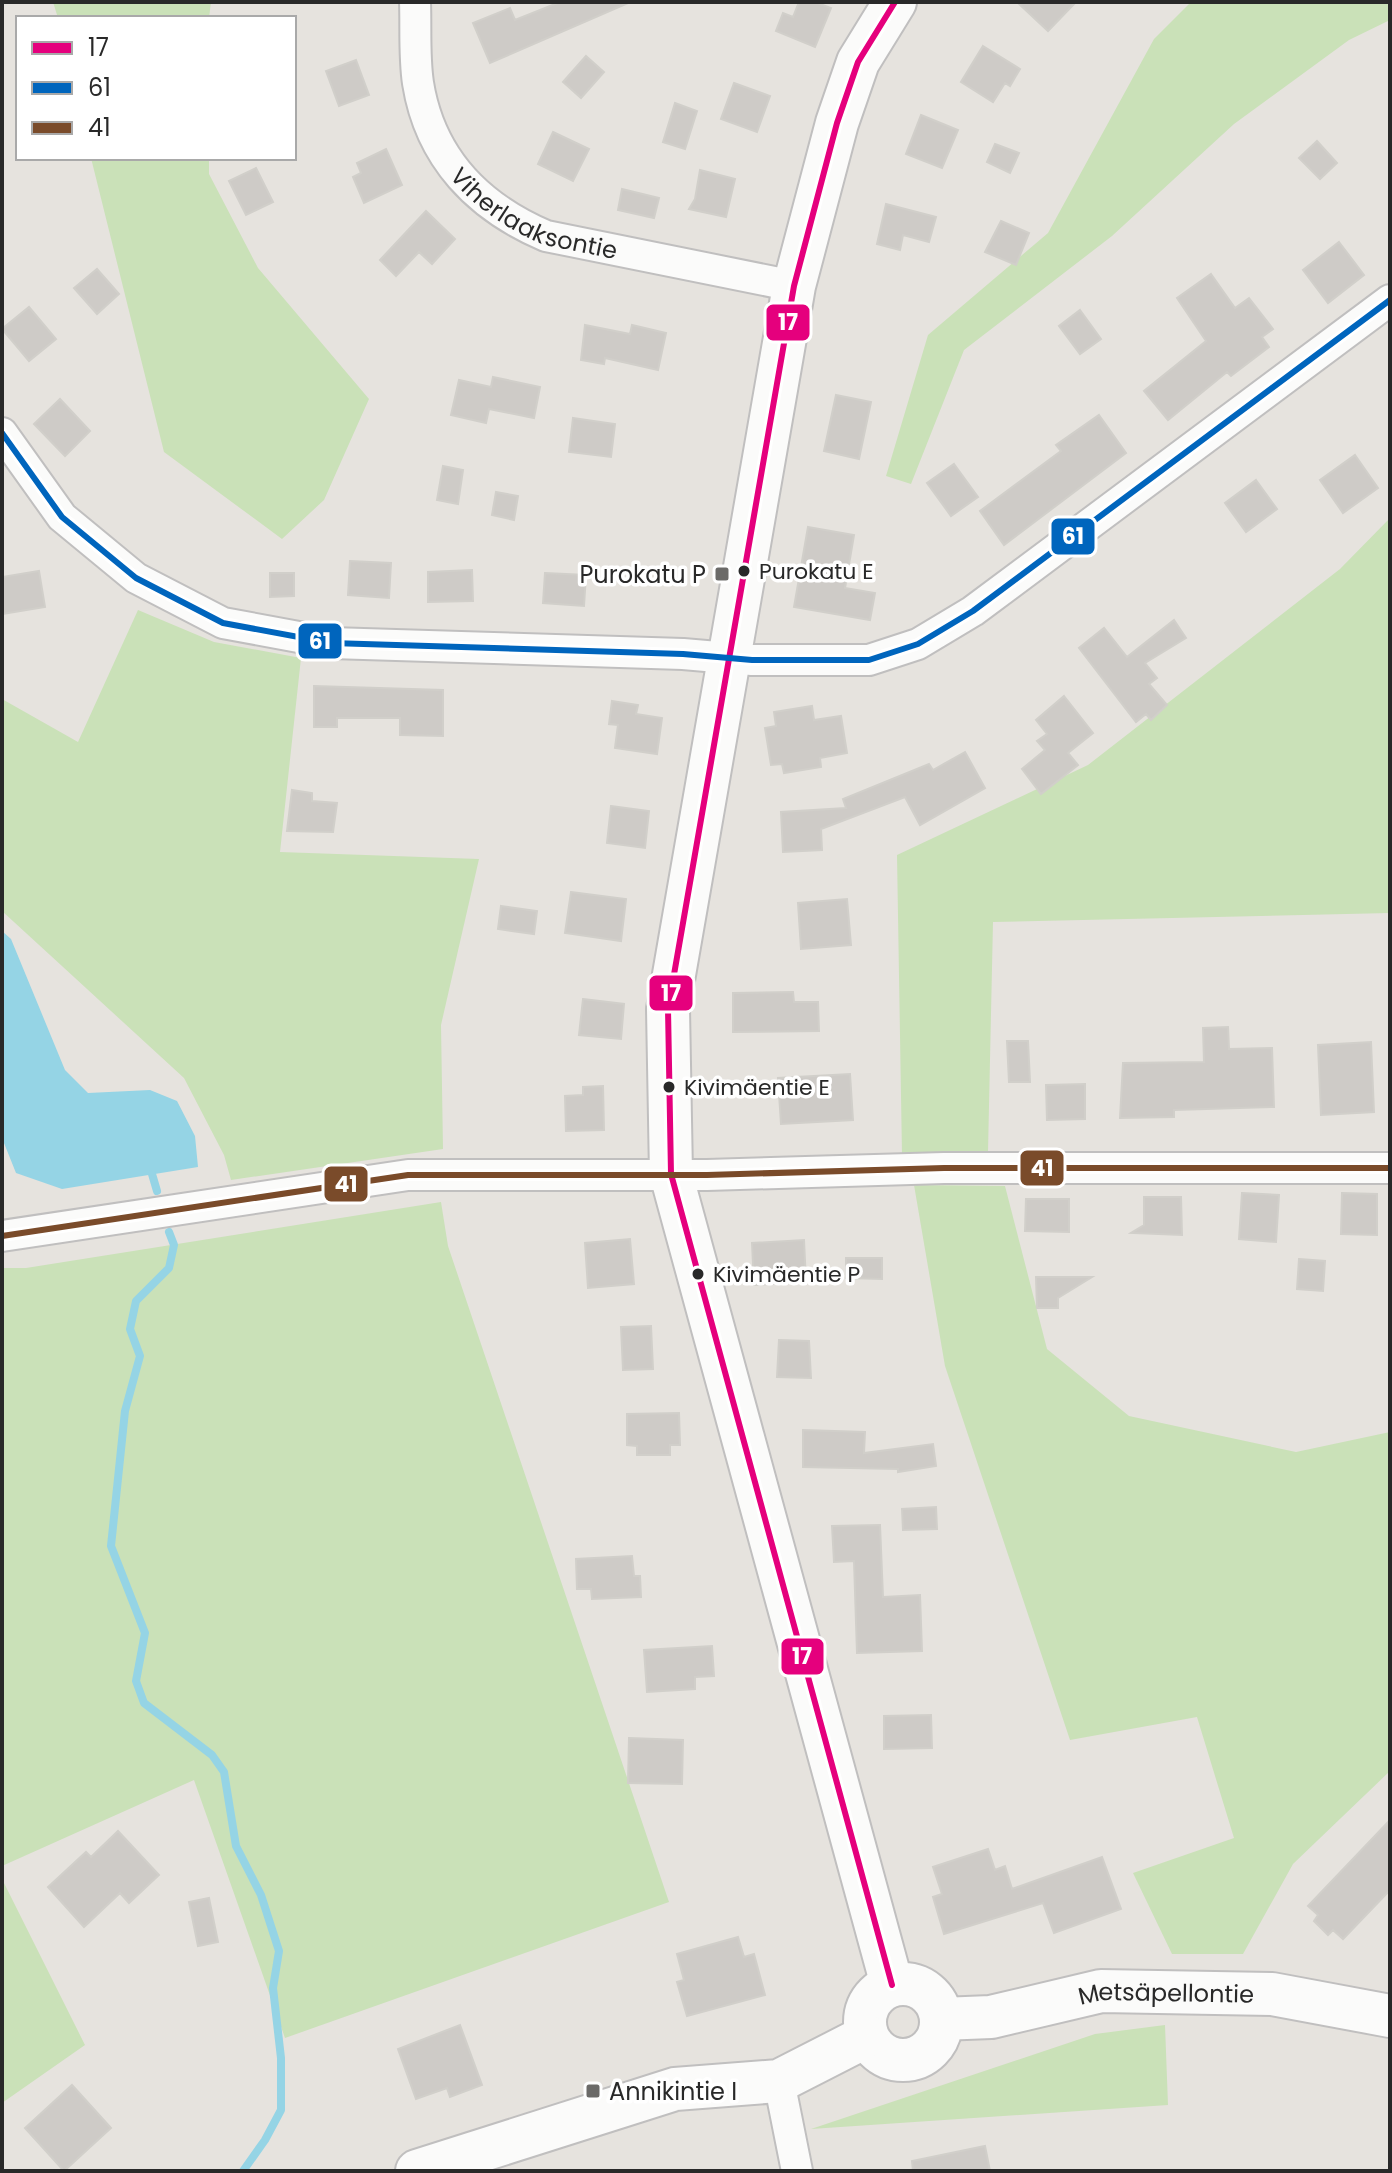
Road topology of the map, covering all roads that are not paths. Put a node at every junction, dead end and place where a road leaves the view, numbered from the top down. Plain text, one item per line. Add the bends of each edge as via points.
1 (415, 2) edge
2 (895, 2) edge
3 (794, 286) junction
4 (1390, 300) edge
5 (2, 433) edge
6 (730, 657) junction
7 (1390, 1168) edge
8 (671, 1174) junction
9 (2, 1236) edge
10 (892, 1985) junction
11 (1390, 2016) edge
12 (941, 2019) junction
13 (867, 2036) junction
14 (779, 2081) junction
15 (417, 2171) edge
16 (797, 2171) edge

1 - 3 street, Viherlaaksontie via 417,81 427,124 448,164 477,197 511,221 546,236
2 - 3 street via 858,62
3 - 6 street
4 - 6 street via 973,611 918,644 869,660
5 - 6 street via 62,517 136,578 223,623 331,643
6 - 8 street via 668,1009
7 - 8 street
8 - 9 street via 408,1175
8 - 10 street
10 - 12 street via 924,1990
10 - 13 street via 871,2000
11 - 12 street, Metsäpellontie via 1272,1994 1101,1991 991,2017
12 - 13 street via 936,2042 918,2057 894,2059
13 - 14 street
14 - 15 street via 675,2089
14 - 16 street

